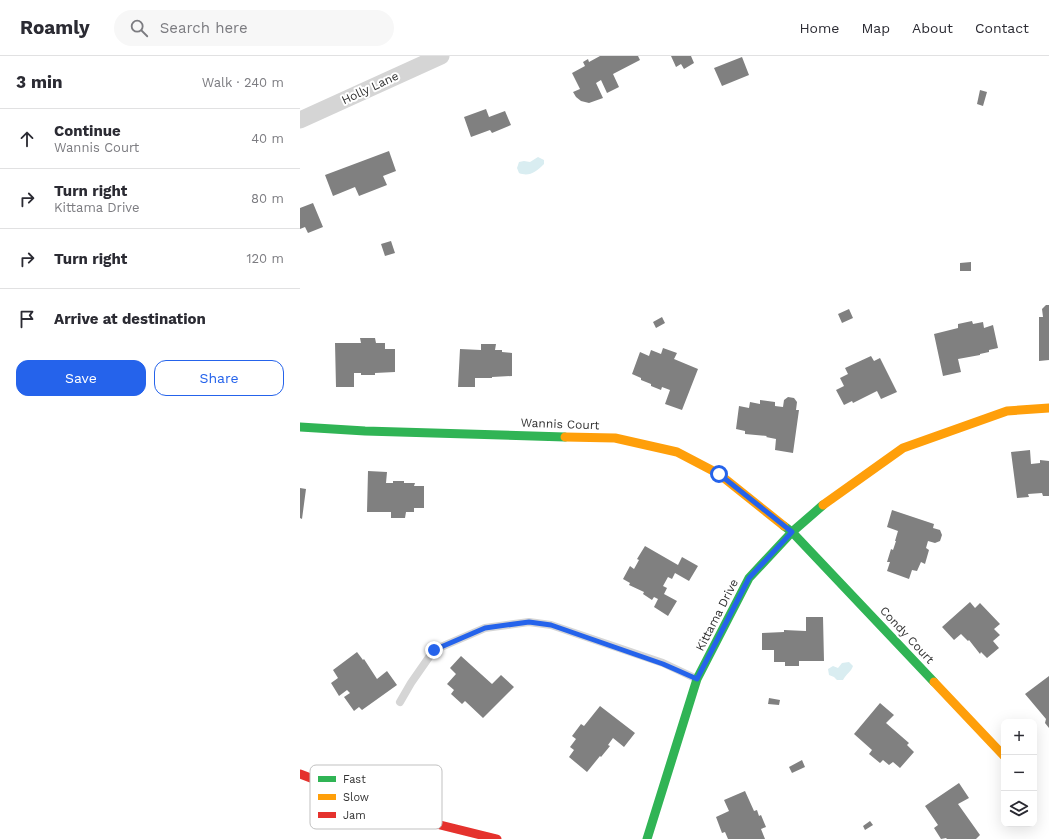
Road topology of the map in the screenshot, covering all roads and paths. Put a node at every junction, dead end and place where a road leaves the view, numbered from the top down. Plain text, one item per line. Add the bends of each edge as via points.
1 (440, 56) edge
2 (300, 120) edge
3 (1049, 408) edge
4 (300, 427) edge
5 (792, 532) junction
6 (697, 679) junction
7 (400, 702) dead end
8 (1003, 755) edge
9 (300, 774) edge
10 (310, 778) edge
11 (442, 825) edge
12 (497, 839) edge
13 (647, 839) edge

1 - 2 street, Holly Lane
3 - 5 street, Kittama Drive via 1007,411 903,448 814,512
4 - 5 street, Wannis Court via 615,438 677,452 719,474
5 - 6 street, Kittama Drive via 749,578
5 - 8 street, Condy Court
6 - 7 lane via 663,664 551,625 529,622 485,628 434,650
6 - 13 street, Kittama Drive
9 - 10 street
11 - 12 street

